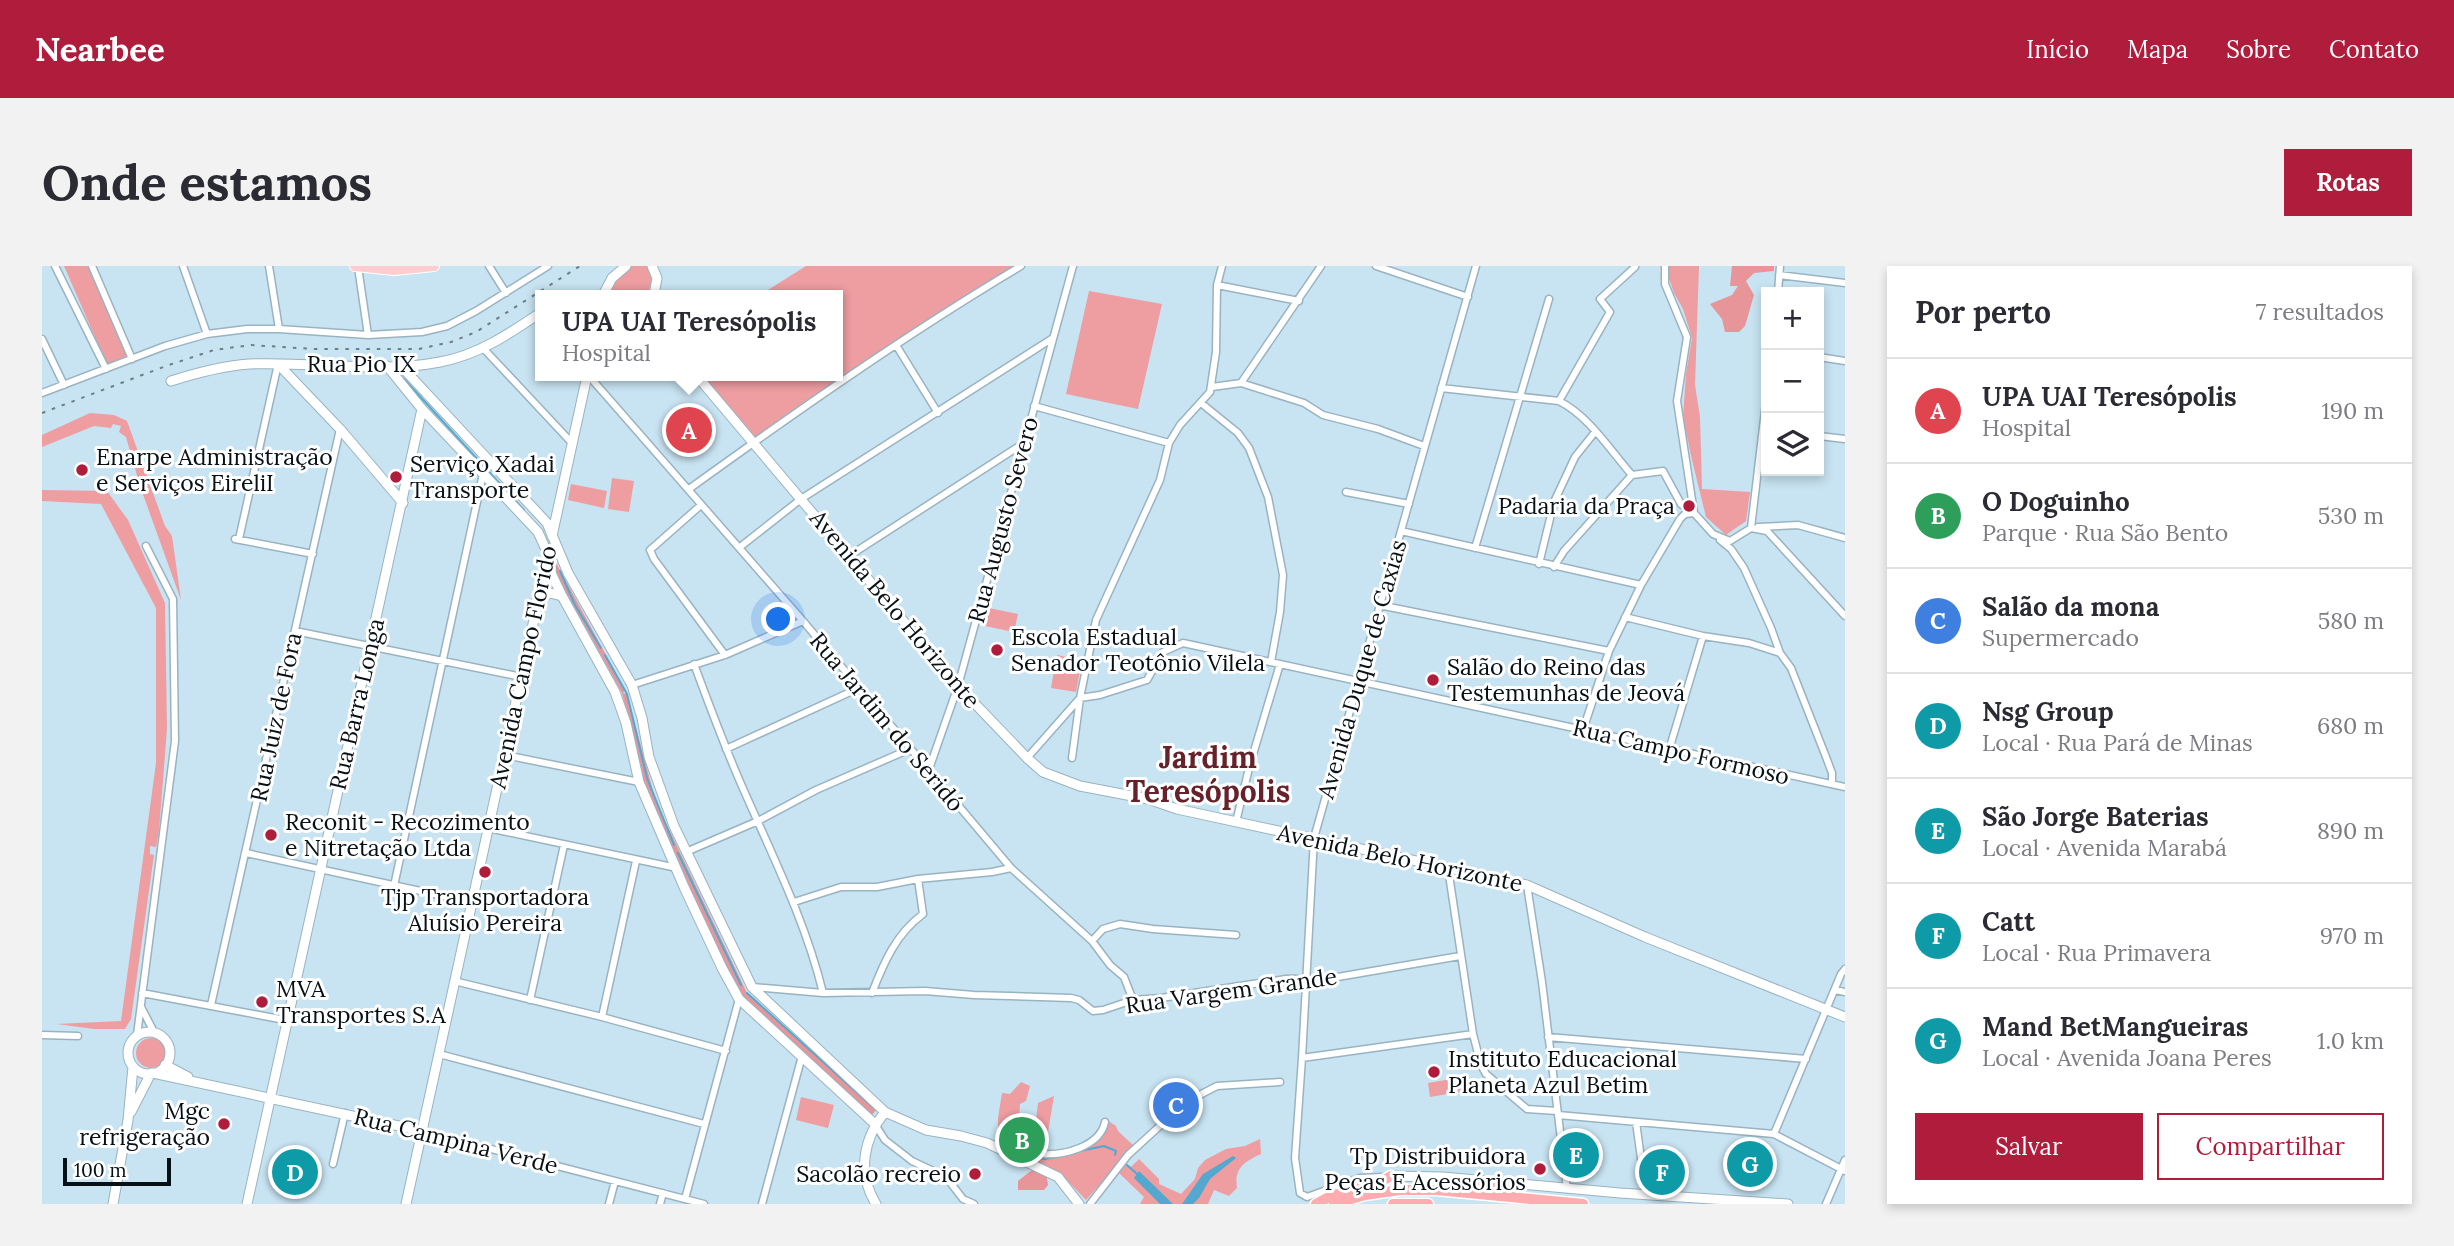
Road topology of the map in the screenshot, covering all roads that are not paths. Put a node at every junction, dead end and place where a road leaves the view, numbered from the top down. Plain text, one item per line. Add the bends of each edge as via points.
1 (55, 266) edge
2 (92, 266) edge
3 (183, 266) edge
4 (269, 266) edge
5 (357, 266) edge
6 (434, 266) edge
7 (489, 266) edge
8 (548, 266) edge
9 (626, 266) edge
10 (1021, 266) edge
11 (1073, 266) edge
12 (1222, 266) edge
13 (1321, 266) edge
14 (1376, 266) edge
15 (1476, 266) edge
16 (1665, 266) edge
17 (1780, 266) edge
18 (1635, 267) edge
19 (654, 268) edge
20 (1779, 275) junction
21 (1845, 283) edge
22 (1217, 285) junction
23 (1778, 287) edge
24 (606, 290) edge
25 (656, 290) edge
26 (506, 293) junction
27 (1468, 297) junction
28 (1549, 299) dead end
29 (1299, 301) junction
30 (535, 316) edge
31 (279, 329) junction
32 (208, 334) junction
33 (368, 335) junction
34 (1053, 338) junction
35 (42, 339) edge
36 (896, 345) junction
37 (483, 348) junction
38 (132, 359) junction
39 (1824, 359) edge
40 (1845, 361) edge
41 (278, 364) junction
42 (387, 366) junction
43 (401, 366) junction
44 (106, 369) junction
45 (171, 381) dead end
46 (587, 381) edge
47 (592, 381) edge
48 (701, 381) edge
49 (1241, 383) junction
50 (64, 385) junction
51 (1212, 387) junction
52 (1441, 388) junction
53 (42, 393) edge
54 (1520, 398) junction
55 (1559, 401) junction
56 (1201, 404) junction
57 (1034, 406) junction
58 (422, 409) junction
59 (938, 413) junction
60 (340, 429) junction
61 (1595, 432) junction
62 (1824, 437) edge
63 (1845, 439) edge
64 (571, 442) junction
65 (754, 442) junction
66 (1024, 443) junction
67 (1169, 443) junction
68 (1424, 446) junction
69 (1761, 457) edge
70 (482, 474) junction
71 (1632, 475) junction
72 (689, 489) junction
73 (1346, 492) dead end
74 (801, 499) junction
75 (403, 503) junction
76 (1409, 504) junction
77 (701, 505) junction
78 (1695, 513) junction
79 (1751, 528) junction
80 (1401, 531) junction
81 (1713, 534) junction
82 (551, 538) junction
83 (1845, 538) edge
84 (146, 546) dead end
85 (740, 547) junction
86 (1475, 548) junction
87 (313, 554) junction
88 (548, 554) junction
89 (849, 556) junction
90 (1539, 564) junction
91 (1554, 567) junction
92 (1641, 585) junction
93 (562, 596) junction
94 (536, 601) junction
95 (1379, 605) junction
96 (1845, 616) edge
97 (1626, 617) junction
98 (803, 621) junction
99 (295, 631) junction
100 (1703, 636) junction
101 (370, 646) junction
102 (1609, 652) junction
103 (1780, 653) junction
104 (726, 655) junction
105 (443, 661) junction
106 (1271, 662) junction
107 (694, 664) junction
108 (1280, 664) junction
109 (522, 677) junction
110 (1357, 681) junction
111 (632, 685) junction
112 (958, 686) junction
113 (859, 688) junction
114 (1080, 698) junction
115 (1583, 730) junction
116 (726, 749) junction
117 (910, 749) junction
118 (1669, 750) junction
119 (505, 755) junction
120 (1027, 758) junction
121 (1072, 758) dead end
122 (928, 772) junction
123 (639, 782) junction
124 (1832, 785) junction
125 (1845, 787) edge
126 (758, 821) junction
127 (1236, 822) junction
128 (488, 828) junction
129 (1314, 838) junction
130 (564, 845) junction
131 (685, 852) junction
132 (246, 853) junction
133 (636, 861) junction
134 (1011, 867) junction
135 (677, 868) junction
136 (1448, 868) junction
137 (320, 870) junction
138 (918, 879) junction
139 (1527, 885) junction
140 (394, 886) junction
141 (471, 902) junction
142 (794, 902) junction
143 (1236, 935) dead end
144 (1092, 941) junction
145 (1460, 956) junction
146 (1845, 969) edge
147 (1305, 980) junction
148 (454, 981) junction
149 (752, 987) junction
150 (1835, 990) junction
151 (1845, 992) edge
152 (142, 993) junction
153 (823, 993) junction
154 (872, 993) junction
155 (739, 999) junction
156 (530, 1000) junction
157 (1133, 1000) junction
158 (211, 1005) junction
159 (140, 1006) junction
160 (1827, 1010) junction
161 (602, 1017) junction
162 (1845, 1017) edge
163 (285, 1020) junction
164 (154, 1032) junction
165 (1473, 1034) junction
166 (42, 1035) edge
167 (137, 1035) junction
168 (78, 1036) dead end
169 (1548, 1037) junction
170 (726, 1051) junction
171 (439, 1054) junction
172 (802, 1056) junction
173 (1302, 1058) junction
174 (1806, 1059) junction
175 (165, 1065) junction
176 (134, 1067) junction
177 (152, 1073) junction
178 (1280, 1082) dead end
179 (206, 1084) junction
180 (270, 1098) junction
181 (885, 1112) junction
182 (1558, 1113) junction
183 (345, 1114) junction
184 (128, 1120) junction
185 (1105, 1122) dead end
186 (1636, 1122) junction
187 (704, 1124) junction
188 (875, 1124) junction
189 (422, 1131) junction
190 (1774, 1134) junction
191 (987, 1143) junction
192 (1845, 1160) edge
193 (333, 1164) dead end
194 (1843, 1170) edge
195 (1391, 1176) joint
196 (615, 1181) junction
197 (1477, 1181) junction
198 (1567, 1189) junction
199 (663, 1193) junction
200 (1646, 1195) junction
201 (685, 1199) junction
202 (1314, 1200) edge
203 (1558, 1202) junction
204 (409, 1203) edge
205 (113, 1204) edge
206 (247, 1204) edge
207 (609, 1204) edge
208 (660, 1204) edge
209 (704, 1204) edge
210 (762, 1204) edge
211 (876, 1204) edge
212 (974, 1204) edge
213 (1079, 1204) edge
214 (1090, 1204) edge
215 (1334, 1204) edge
216 (1393, 1204) edge
217 (1428, 1204) edge
218 (1583, 1204) edge
219 (1788, 1204) edge
220 (1826, 1204) edge

1 - 44 street
2 - 38 street
3 - 32 street
4 - 31 street
5 - 6 main road via 394,270
5 - 33 street
7 - 26 street
8 - 26 street
9 - 24 street
10 - 36 street
11 - 34 street, Rua Augusto Severo
12 - 22 street
13 - 29 street
14 - 27 street
15 - 27 street, Avenida Duque de Caxias
16 - 78 street via 1665,284 1687,337 1677,401
17 - 20 street
18 - 55 street via 1600,299 1610,312
19 - 25 street
20 - 21 street
20 - 23 street
22 - 29 street
22 - 51 street
26 - 33 street via 447,326
27 - 52 street, Avenida Duque de Caxias
28 - 54 street
29 - 49 street
30 - 37 street, Rua Pio IX
31 - 32 street
31 - 33 street
32 - 38 street
34 - 57 street, Rua Augusto Severo
34 - 59 street
35 - 50 street
36 - 59 street
36 - 65 street
37 - 43 street, Rua Pio IX via 441,362
37 - 64 street
38 - 44 street
39 - 40 street
41 - 42 street, Rua Pio IX
41 - 45 street, Rua Pio IX via 246,364
41 - 60 street
41 - 87 street via 237,539
42 - 43 street, Rua Pio IX
42 - 58 street
43 - 82 street via 547,523
44 - 50 street
46 - 64 street, Avenida Campo Florido
47 - 72 street, Rua Jardim do Seridó
48 - 65 street, Avenida Belo Horizonte
49 - 51 street
49 - 68 street via 1304,403 1323,415
50 - 53 street
51 - 56 street
52 - 54 street
52 - 68 street, Avenida Duque de Caxias
54 - 55 street
54 - 86 street
55 - 61 street
56 - 67 street
56 - 106 street via 1238,433 1249,448 1268,497 1283,575
57 - 66 street, Rua Augusto Severo
57 - 67 street
58 - 70 street
58 - 75 street, Rua Barra Longa
59 - 74 street
60 - 75 street
60 - 87 street, Rua Juiz de Fora
61 - 71 street
61 - 90 street via 1575,457 1554,502
62 - 63 street
64 - 82 street, Avenida Campo Florido
65 - 72 street
65 - 74 street, Avenida Belo Horizonte
66 - 89 street
66 - 112 street, Rua Augusto Severo
67 - 114 street via 1160,480 1096,620
68 - 76 street, Avenida Duque de Caxias
69 - 79 street
70 - 88 street via 538,532
70 - 105 street
71 - 78 street via 1663,471 1681,504
71 - 91 street
72 - 77 street, Rua Jardim do Seridó
73 - 76 street
74 - 85 street
74 - 89 street, Avenida Belo Horizonte
75 - 101 street, Rua Barra Longa
76 - 80 street, Avenida Duque de Caxias
77 - 85 street, Rua Jardim do Seridó
77 - 104 street via 650,550
78 - 81 street
78 - 92 street via 1680,519
79 - 81 street via 1730,541
79 - 83 street via 1798,525
79 - 96 street via 1767,531
80 - 86 street
80 - 95 street, Avenida Duque de Caxias
81 - 103 street via 1744,568
82 - 88 street, Avenida Campo Florido
82 - 111 street
84 - 152 street via 173,599 175,741
85 - 98 street, Rua Jardim do Seridó
86 - 90 street
87 - 99 street, Rua Juiz de Fora
88 - 93 street
88 - 94 street, Avenida Campo Florido
89 - 112 street, Avenida Belo Horizonte
90 - 91 street
91 - 92 street
92 - 97 street
93 - 94 street via 550,593
93 - 123 street via 615,692
94 - 109 street, Avenida Campo Florido
95 - 102 street
95 - 110 street, Avenida Duque de Caxias
97 - 100 street
97 - 102 street
98 - 104 street
98 - 113 street, Rua Jardim do Seridó
99 - 101 street
99 - 132 street, Rua Juiz de Fora
100 - 103 street
100 - 118 street
101 - 105 street
101 - 137 street, Rua Barra Longa
102 - 115 street
103 - 124 street via 1815,726
104 - 107 street
105 - 109 street
105 - 140 street
106 - 108 street, Rua Campo Formoso
106 - 114 street, Rua Campo Formoso via 1183,643 1163,652 1147,680
107 - 111 street
107 - 116 street
108 - 110 street, Rua Campo Formoso
108 - 127 street
109 - 119 street, Avenida Campo Florido
110 - 115 street, Rua Campo Formoso
110 - 129 street, Avenida Duque de Caxias
111 - 131 street via 652,767
112 - 120 street, Avenida Belo Horizonte
112 - 122 street, Rua Augusto Severo
113 - 116 street
113 - 117 street, Rua Jardim do Seridó
114 - 120 street
114 - 121 street
115 - 118 street, Rua Campo Formoso
116 - 126 street
117 - 122 street, Rua Jardim do Seridó
117 - 126 street
118 - 124 street, Rua Campo Formoso
119 - 123 street
119 - 128 street, Avenida Campo Florido
120 - 127 street, Avenida Belo Horizonte via 1043,772 1080,786
122 - 134 street, Rua Jardim do Seridó
123 - 135 street
124 - 125 street, Rua Campo Formoso
126 - 131 street
126 - 142 street
127 - 129 street, Avenida Belo Horizonte
128 - 130 street
128 - 141 street, Avenida Campo Florido
129 - 136 street, Avenida Belo Horizonte
129 - 147 street, Avenida Duque de Caxias
130 - 133 street
130 - 156 street
131 - 149 street
132 - 137 street
132 - 158 street, Rua Juiz de Fora
133 - 135 street
133 - 161 street
134 - 138 street
134 - 144 street, Rua Jardim do Seridó
135 - 155 street
136 - 139 street, Avenida Belo Horizonte
136 - 145 street
137 - 140 street
137 - 163 street, Rua Barra Longa
138 - 142 street via 877,887 841,887
138 - 154 street via 923,914 893,944
139 - 160 street, Avenida Belo Horizonte
139 - 169 street
140 - 141 street
141 - 148 street, Avenida Campo Florido
142 - 153 street
143 - 144 street via 1120,924 1103,929
144 - 157 street, Rua Jardim do Seridó via 1124,977
145 - 147 street, Rua Vargem Grande
145 - 165 street
146 - 150 street
147 - 157 street, Rua Vargem Grande
147 - 173 street, Avenida Duque de Caxias
148 - 156 street
148 - 171 street, Avenida Campo Florido
149 - 153 street, Rua Vargem Grande
149 - 181 street
150 - 151 street
150 - 160 street
152 - 158 street
152 - 159 street
153 - 154 street, Rua Vargem Grande
154 - 157 street, Rua Vargem Grande via 1071,998 1093,1011
155 - 170 street
155 - 172 street
156 - 161 street
158 - 163 street
159 - 164 street
159 - 167 street
160 - 162 street, Avenida Belo Horizonte
160 - 174 street
161 - 170 street
163 - 180 street, Rua Barra Longa
164 - 167 street
164 - 175 street via 168,1044
165 - 173 street
165 - 182 street via 1481,1065 1519,1104
166 - 168 street
167 - 176 street via 128,1053
169 - 174 street
169 - 182 street
170 - 187 street
171 - 187 street
171 - 189 street, Avenida Campo Florido
172 - 188 street
172 - 210 street
173 - 202 street, Avenida Duque de Caxias via 1294,1158 1300,1193
174 - 190 street
175 - 177 street
175 - 179 street, Rua Campina Verde
176 - 177 street
176 - 184 street
177 - 179 street, Rua Campina Verde
177 - 184 street
178 - 214 street via 1217,1086 1186,1102 1128,1155
179 - 180 street, Rua Campina Verde
180 - 183 street, Rua Campina Verde
180 - 206 street, Rua Barra Longa
181 - 188 street
181 - 191 street via 926,1130
182 - 186 street
182 - 198 street
183 - 189 street, Rua Campina Verde
183 - 193 street
184 - 205 street
185 - 191 street via 1094,1142 1061,1153 1039,1154
186 - 190 street
186 - 200 street
187 - 201 street
188 - 211 street via 864,1160 868,1188
188 - 212 street via 885,1140 912,1161 946,1177 963,1199
189 - 196 street, Rua Campina Verde
189 - 204 street, Avenida Campo Florido
190 - 194 street
191 - 213 street via 1058,1177
192 - 194 street
194 - 220 street
195 - 197 street
195 - 202 highway
196 - 199 street, Rua Campina Verde
196 - 207 street
197 - 198 street
197 - 203 highway
198 - 200 street
199 - 201 street, Rua Campina Verde
199 - 208 street
200 - 219 street
201 - 209 street, Rua Campina Verde
203 - 215 highway via 1400,1189
203 - 218 highway
216 - 217 highway

